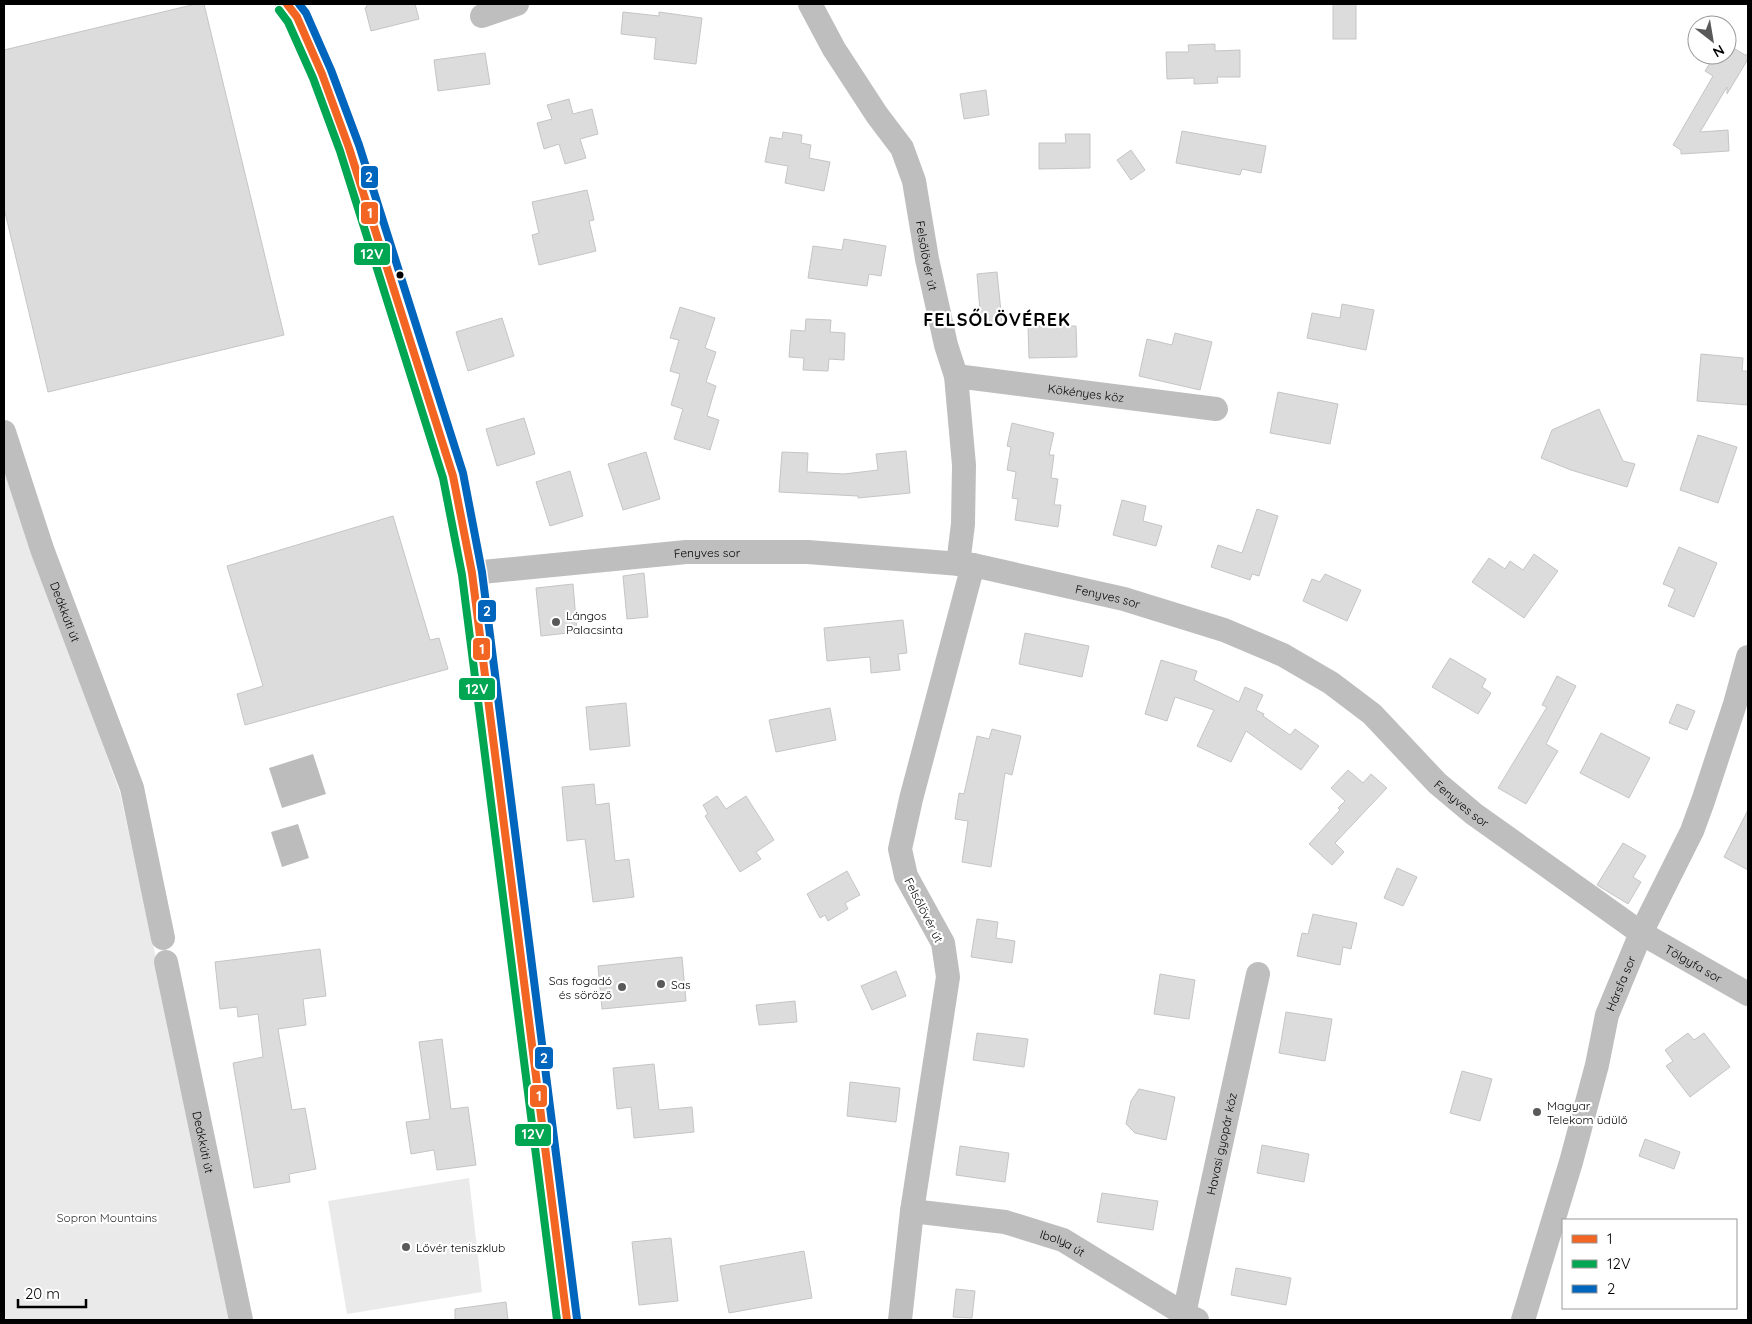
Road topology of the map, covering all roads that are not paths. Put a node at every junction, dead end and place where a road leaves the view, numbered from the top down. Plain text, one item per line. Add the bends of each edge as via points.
1 (288, 4) edge
2 (516, 4) edge
3 (810, 4) edge
4 (482, 16) dead end
5 (956, 376) junction
6 (1216, 409) dead end
7 (4, 432) edge
8 (966, 565) junction
9 (472, 573) junction
10 (1748, 658) edge
11 (1641, 933) junction
12 (163, 938) dead end
13 (166, 962) dead end
14 (1258, 974) dead end
15 (1748, 994) edge
16 (912, 1211) junction
17 (1187, 1318) edge
18 (241, 1320) edge
19 (567, 1320) edge
20 (900, 1320) edge
21 (1523, 1320) edge

1 - 9 street via 322,74 348,148 454,476
2 - 4 street
3 - 5 street, Felsőlövér út via 834,50 902,148 914,181 931,276
5 - 6 street, Kökényes köz
5 - 8 street, Felsőlövér út via 964,465
7 - 12 street, Deákkúti út via 42,549 132,788
8 - 9 street, Fenyves sor via 808,552 686,552
8 - 11 street, Fenyves sor via 1124,599 1224,630 1283,656 1331,683 1372,714 1437,783 1474,814
8 - 16 street, Felsőlövér út via 900,849 906,876 943,943 948,977
9 - 19 street
10 - 11 street, Hársfa sor via 1692,831
11 - 15 street, Tölgyfa sor
11 - 21 street, Hársfa sor via 1607,1015 1571,1162
13 - 18 street, Deákkúti út
14 - 17 street, Havasi gyopár köz
16 - 17 street, Ibolya út via 1005,1222 1063,1240
16 - 20 street, Felsőlövér út

